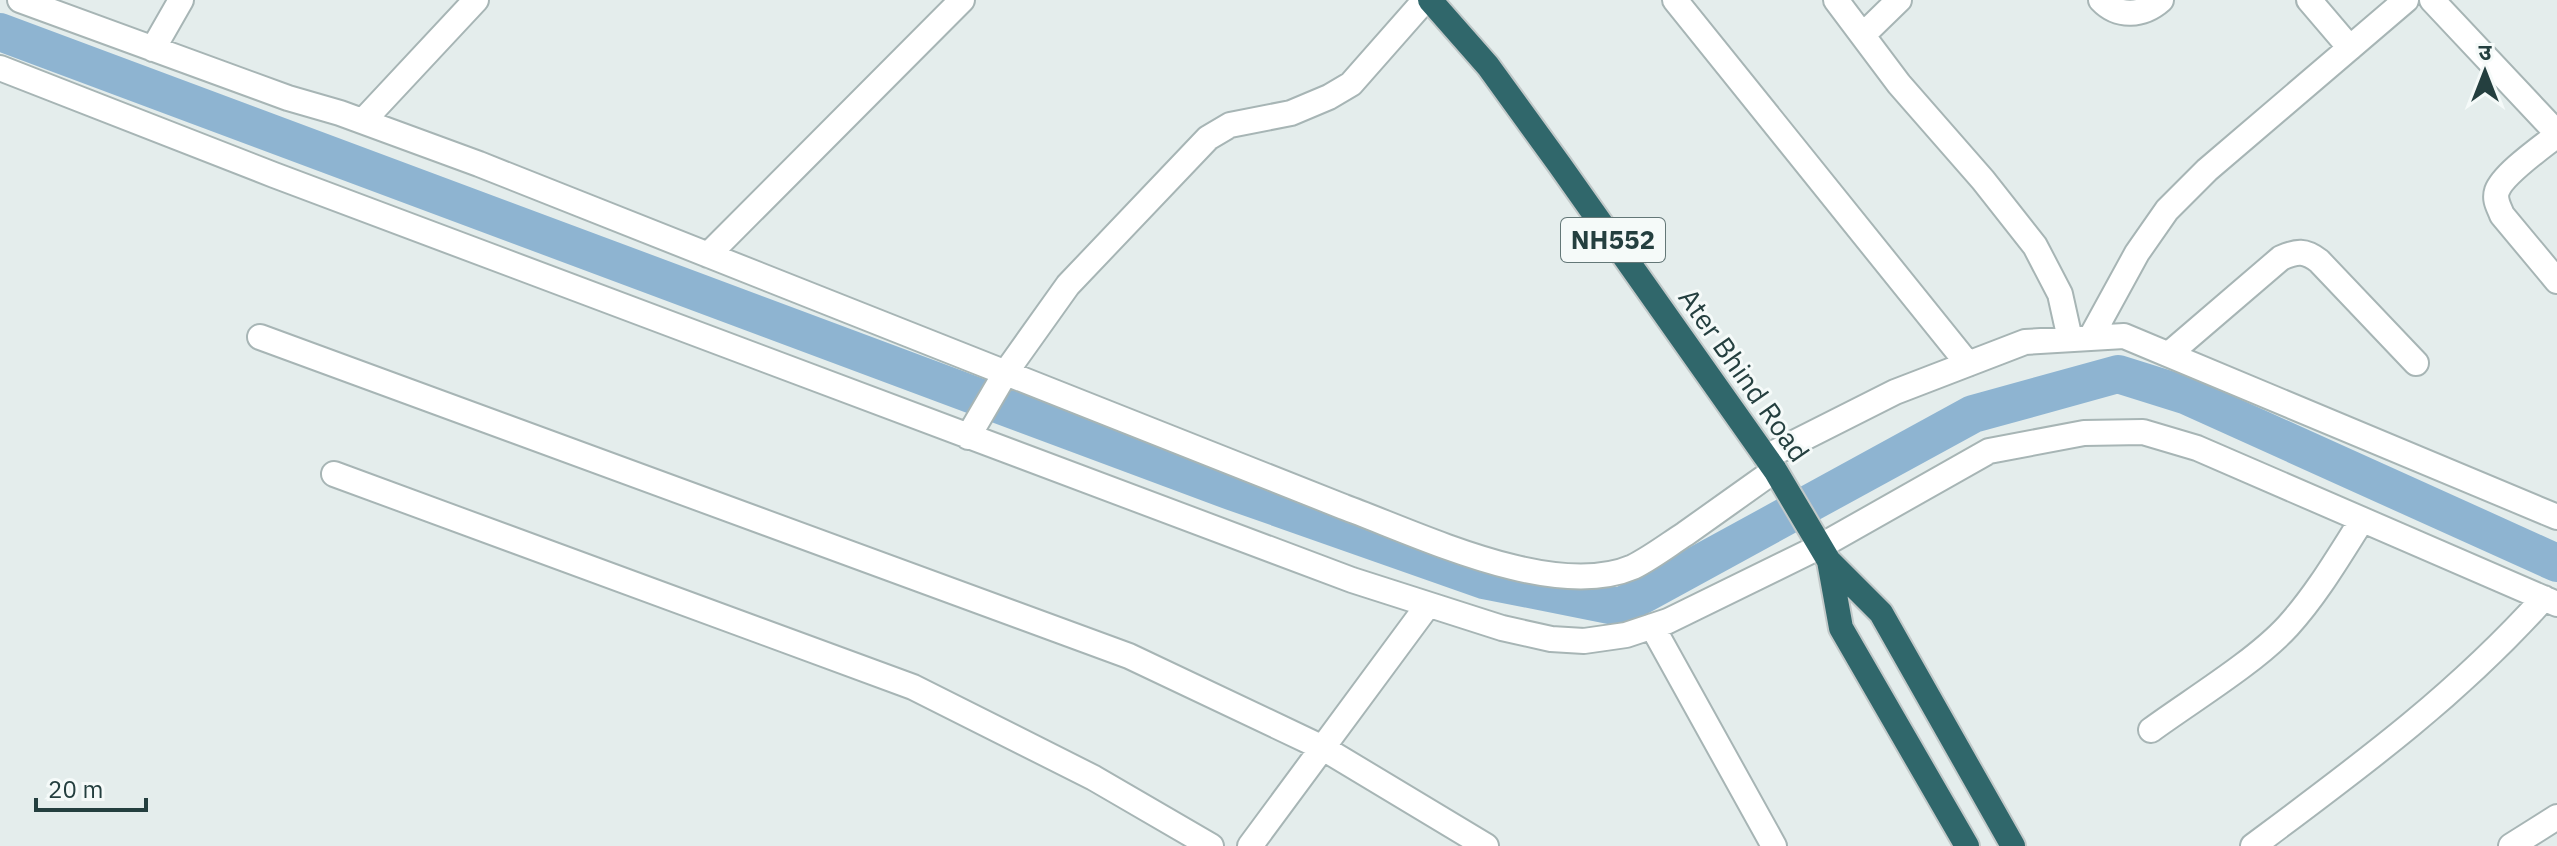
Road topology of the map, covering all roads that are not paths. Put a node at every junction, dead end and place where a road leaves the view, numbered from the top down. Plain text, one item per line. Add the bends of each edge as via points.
1 (20, 0) edge
2 (181, 0) edge
3 (476, 0) edge
4 (962, 0) edge
5 (1427, 0) edge
6 (1675, 0) edge
7 (1836, 0) edge
8 (1899, 0) edge
9 (2101, 0) edge
10 (2161, 0) edge
11 (2309, 0) edge
12 (2406, 0) edge
13 (2432, 0) edge
14 (1863, 35) junction
15 (2350, 48) junction
16 (153, 49) junction
17 (0, 68) edge
18 (363, 121) junction
19 (2557, 134) edge
20 (708, 255) junction
21 (2557, 281) edge
22 (260, 337) dead end
23 (2081, 338) junction
24 (2169, 354) junction
25 (2416, 363) dead end
26 (1968, 364) junction
27 (1006, 372) junction
28 (968, 437) junction
29 (1776, 471) junction
30 (334, 474) dead end
31 (2557, 517) edge
32 (2362, 520) junction
33 (1822, 549) junction
34 (2550, 601) edge
35 (1428, 605) junction
36 (1652, 626) junction
37 (2151, 730) dead end
38 (1323, 748) junction
39 (2557, 817) edge
40 (1211, 846) edge
41 (1250, 846) edge
42 (1486, 846) edge
43 (1774, 846) edge
44 (1967, 846) edge
45 (2013, 846) edge
46 (2253, 846) edge
47 (2511, 846) edge

1 - 16 street
2 - 16 street
3 - 18 street
4 - 20 street
5 - 27 street via 1351,84 1291,113 1230,125 1208,138 1068,285
5 - 29 highway, Ater Bhind Road / NH552 via 1506,90
6 - 26 street
7 - 14 street
8 - 14 street
9 - 10 street via 2124,13 2143,12
11 - 15 street
12 - 15 street
13 - 19 street
14 - 23 street via 2035,246
15 - 23 street via 2167,210
16 - 18 street
17 - 28 street
18 - 20 street
19 - 21 street via 2502,181 2496,202
20 - 27 street
22 - 38 street via 1089,640
23 - 24 street via 2124,336
23 - 26 street via 2025,342
24 - 25 street via 2295,251 2319,261
24 - 31 street
26 - 29 street via 1895,392
27 - 28 street
27 - 29 street via 1455,549 1574,577 1600,577 1632,567
28 - 35 street
29 - 33 highway, Ater Bhind Road / NH552
30 - 40 street via 913,687 1094,778
32 - 33 street via 2197,448 2143,432 2084,433 1989,451
32 - 34 street
32 - 37 street via 2287,627
33 - 36 street
33 - 44 highway, Ater Bhind Road / NH552 via 1841,628
33 - 45 highway, Ater Bhind Road / NH552 via 1881,613
34 - 46 street via 2394,740
35 - 36 street via 1551,639 1584,641
35 - 38 street
36 - 43 street
38 - 41 street
38 - 42 street
39 - 47 street

